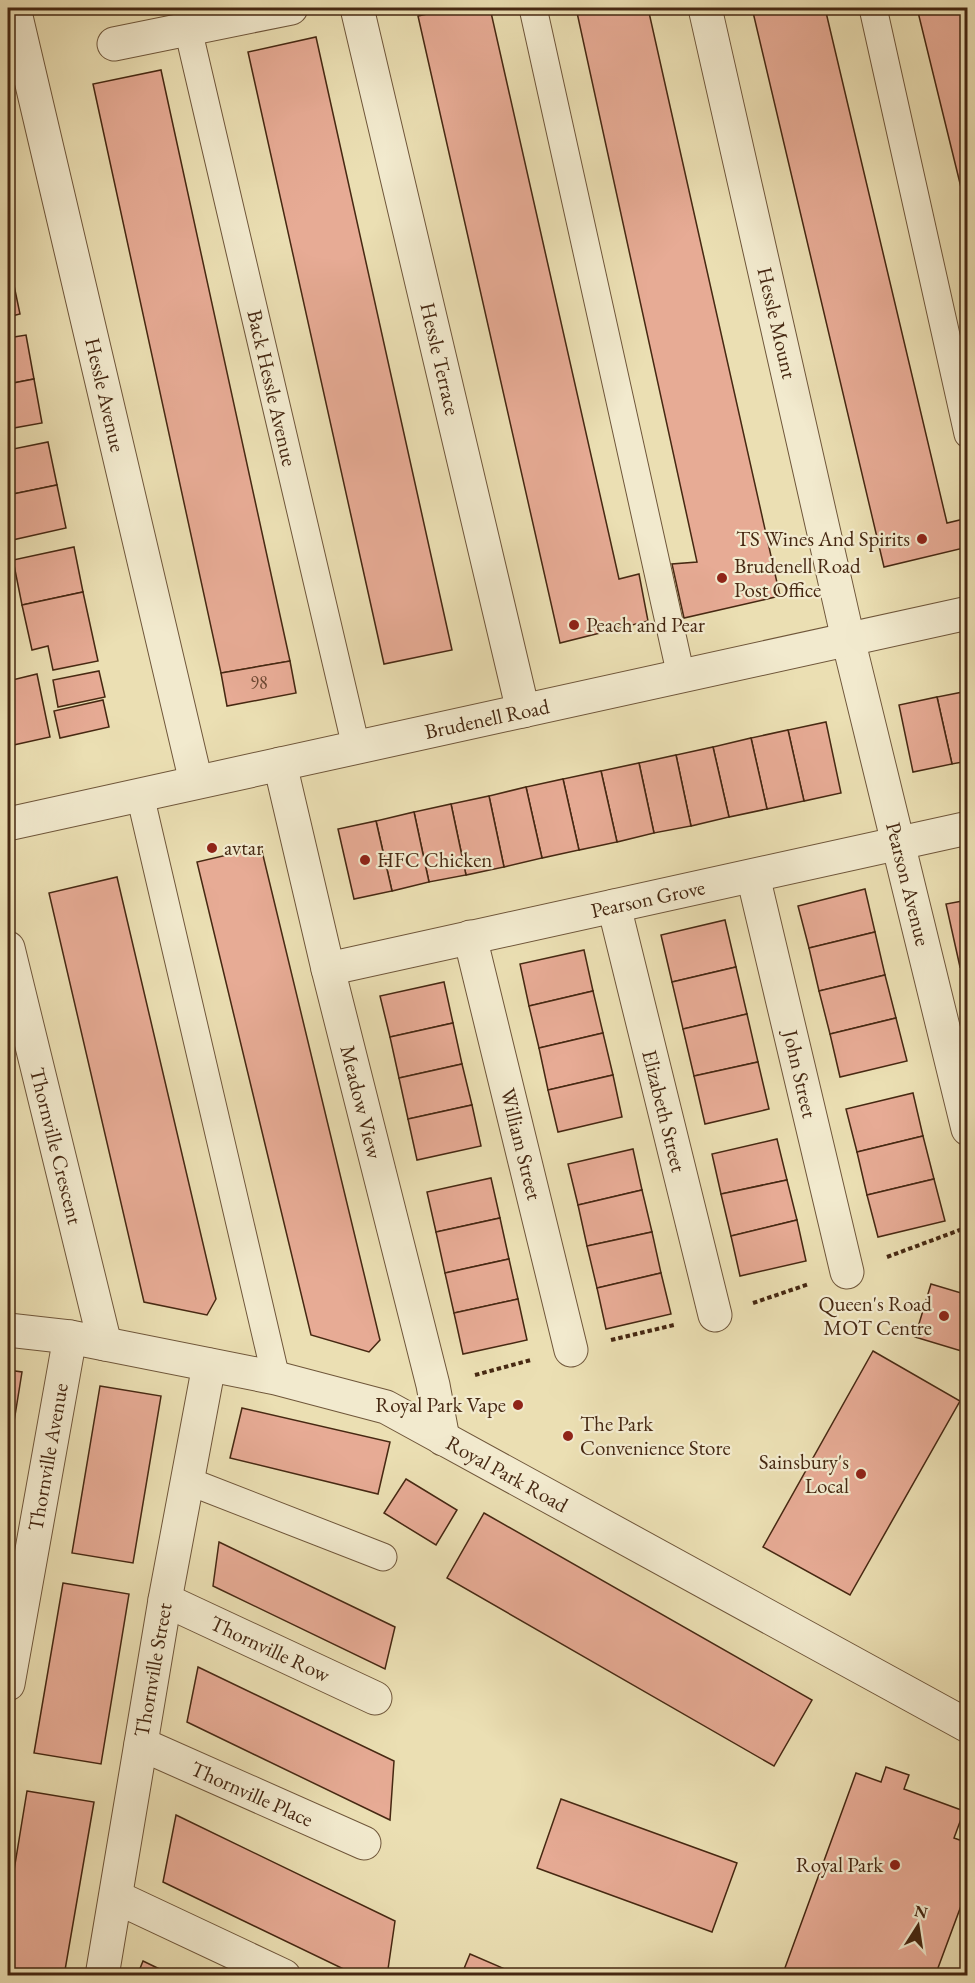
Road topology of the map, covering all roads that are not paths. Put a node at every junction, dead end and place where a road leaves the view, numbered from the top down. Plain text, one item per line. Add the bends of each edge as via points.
1 (14, 8) edge
2 (291, 8) edge
3 (357, 8) edge
4 (533, 8) edge
5 (705, 8) edge
6 (873, 8) edge
7 (235, 13) edge
8 (188, 28) junction
9 (114, 44) dead end
10 (17, 68) edge
11 (968, 434) edge
12 (968, 614) edge
13 (848, 639) junction
14 (681, 676) junction
15 (523, 711) junction
16 (356, 747) junction
17 (280, 764) junction
18 (196, 782) junction
19 (140, 795) junction
20 (8, 824) edge
21 (968, 828) edge
22 (898, 844) junction
23 (753, 876) junction
24 (614, 906) junction
25 (470, 938) junction
26 (8, 948) edge
27 (328, 969) junction
28 (957, 1044) edge
29 (968, 1129) edge
30 (847, 1272) dead end
31 (715, 1315) dead end
32 (8, 1330) edge
33 (70, 1337) junction
34 (105, 1344) junction
35 (571, 1350) dead end
36 (209, 1365) junction
37 (276, 1378) junction
38 (443, 1439) junction
39 (188, 1482) junction
40 (383, 1557) dead end
41 (165, 1600) junction
42 (8, 1684) edge
43 (375, 1698) dead end
44 (968, 1726) edge
45 (141, 1744) junction
46 (364, 1843) dead end
47 (116, 1897) junction
48 (102, 1976) edge
49 (284, 1976) edge

1 - 10 street, Hessle Avenue
2 - 7 street
3 - 15 street, Hessle Terrace
4 - 14 lane
5 - 13 street, Hessle Mount
6 - 11 lane
7 - 8 street
8 - 9 street
8 - 16 lane, Back Hessle Avenue
10 - 18 street, Hessle Avenue
12 - 13 street, Brudenell Road
13 - 14 street, Brudenell Road
13 - 22 street, Pearson Avenue
14 - 15 street, Brudenell Road
15 - 16 street, Brudenell Road
16 - 17 street, Brudenell Road
17 - 18 street, Brudenell Road
17 - 27 street, Meadow View
18 - 19 street, Brudenell Road
19 - 20 street, Brudenell Road
19 - 37 lane
21 - 22 street, Pearson Grove
22 - 23 street, Pearson Grove
22 - 28 street, Pearson Avenue
23 - 24 street, Pearson Grove
23 - 30 street, John Street
24 - 25 street, Pearson Grove
24 - 31 street, Elizabeth Street
25 - 27 street, Pearson Grove
25 - 35 street, William Street
26 - 34 street, Thornville Crescent
27 - 38 street, Meadow View via 433,1385
28 - 29 street, Pearson Avenue
32 - 33 street, Royal Park Road
33 - 34 street, Royal Park Road
33 - 42 street, Thornville Avenue
34 - 36 street, Royal Park Road
36 - 37 street, Royal Park Road
36 - 39 street, Thornville Street
37 - 38 street, Royal Park Road via 386,1407
38 - 44 street, Royal Park Road
39 - 40 lane
39 - 41 street, Thornville Street
41 - 43 street, Thornville Row
41 - 45 street, Thornville Street
45 - 46 street, Thornville Place
45 - 47 street, Thornville Street
47 - 48 street, Thornville Street
47 - 49 street

